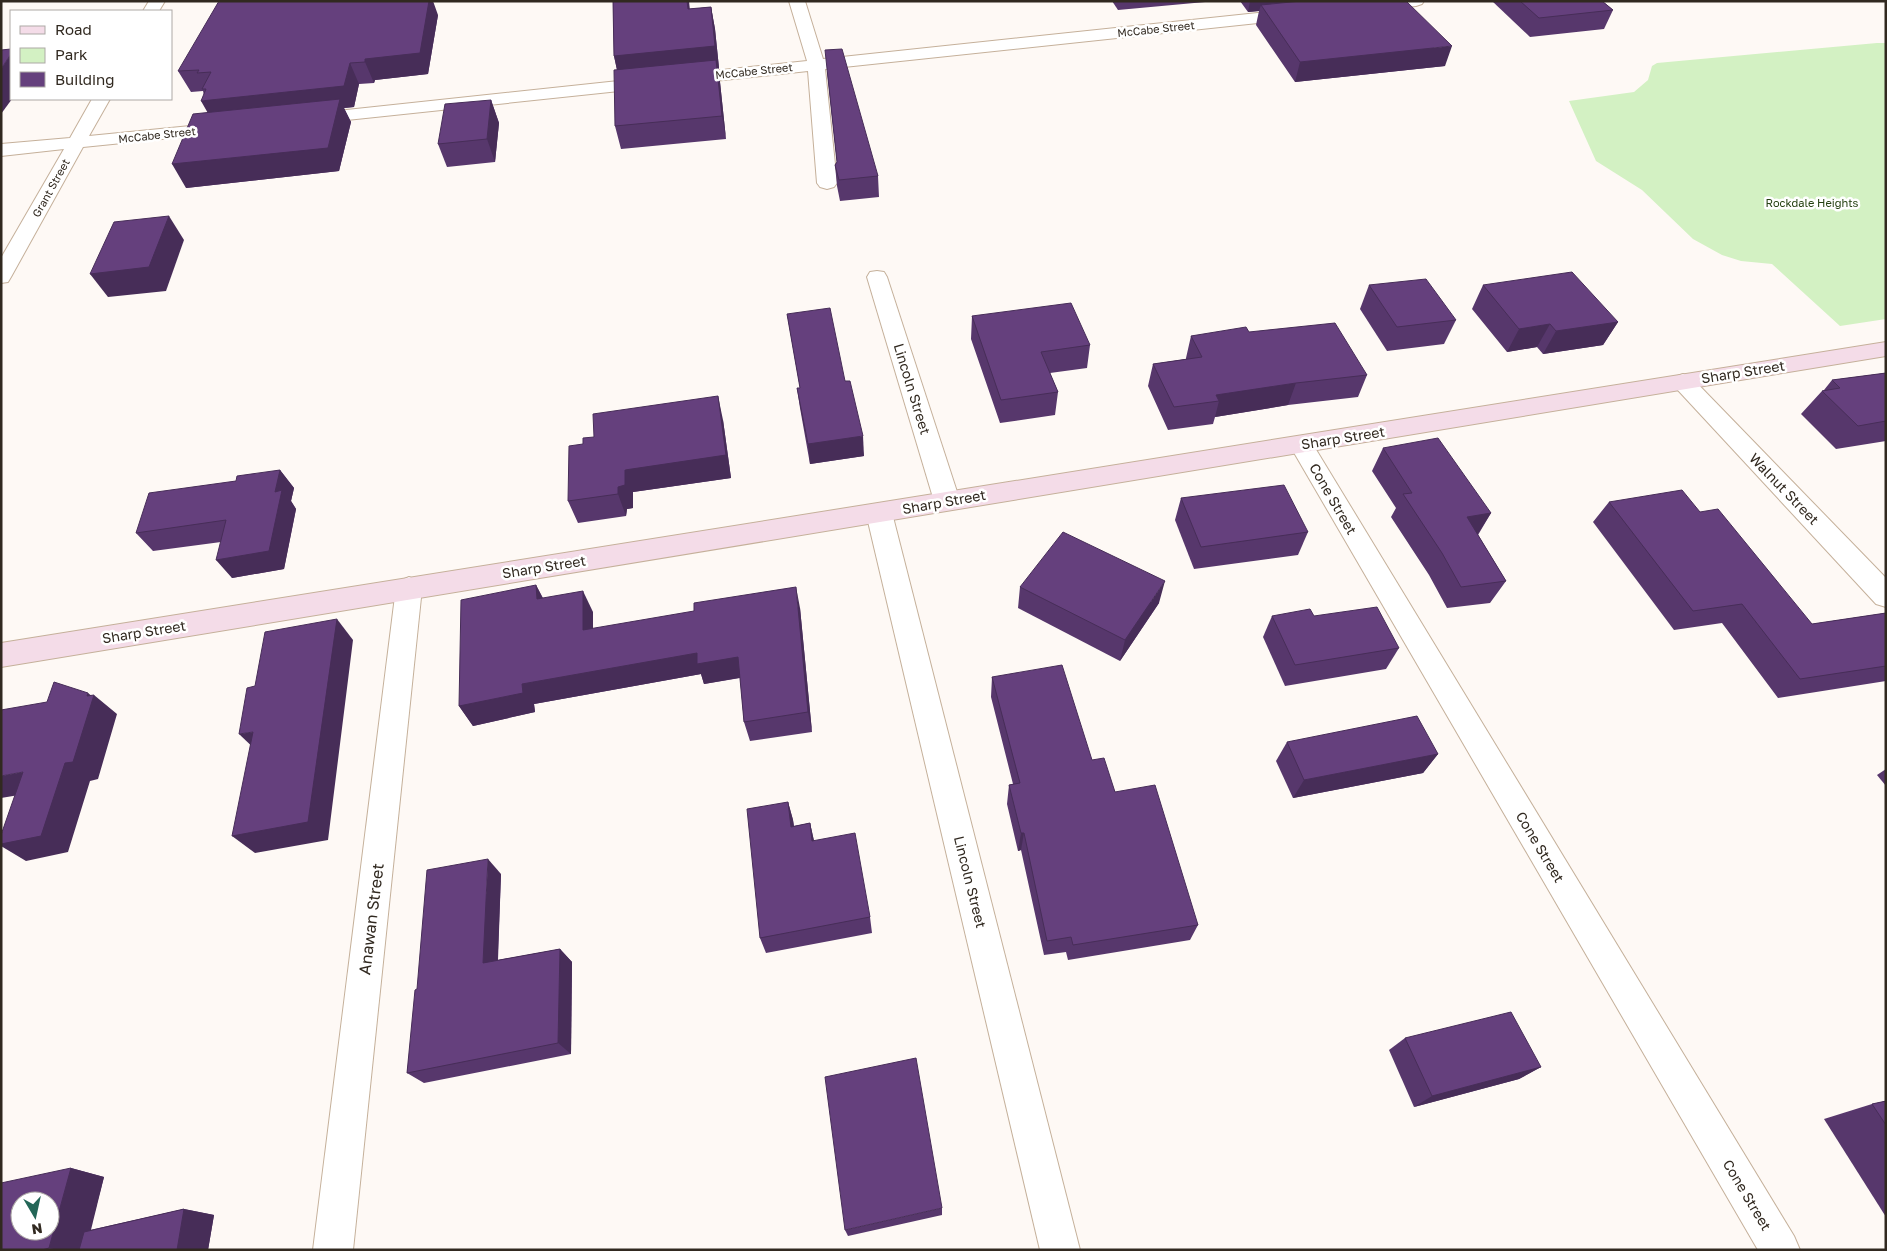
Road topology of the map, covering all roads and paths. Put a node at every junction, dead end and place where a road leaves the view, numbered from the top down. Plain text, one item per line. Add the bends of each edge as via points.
1 (797, 1) edge
2 (1416, 1) edge
3 (1358, 8) edge
4 (1310, 13) edge
5 (816, 64) junction
6 (100, 100) edge
7 (290, 121) edge
8 (241, 126) edge
9 (76, 144) junction
10 (1, 150) edge
11 (827, 183) dead end
12 (1, 277) edge
13 (877, 277) dead end
14 (1886, 349) edge
15 (1683, 382) junction
16 (1301, 444) junction
17 (947, 501) junction
18 (879, 513) junction
19 (409, 588) junction
20 (1886, 596) edge
21 (1, 655) edge
22 (333, 1250) edge
23 (1060, 1250) edge
24 (1780, 1250) edge

1 - 5 street
2 - 3 street
4 - 5 street, McCabe Street
5 - 7 street, McCabe Street
5 - 11 street
6 - 9 street, Grant Street
8 - 9 street, McCabe Street
9 - 10 street, McCabe Street
9 - 12 street, Grant Street
13 - 17 street, Lincoln Street
14 - 15 street, Sharp Street
15 - 16 street, Sharp Street
15 - 20 street, Walnut Street
16 - 17 street, Sharp Street
16 - 24 street, Cone Street
17 - 18 street, Sharp Street
18 - 19 street, Sharp Street
18 - 23 street, Lincoln Street
19 - 21 street, Sharp Street
19 - 22 street, Anawan Street

